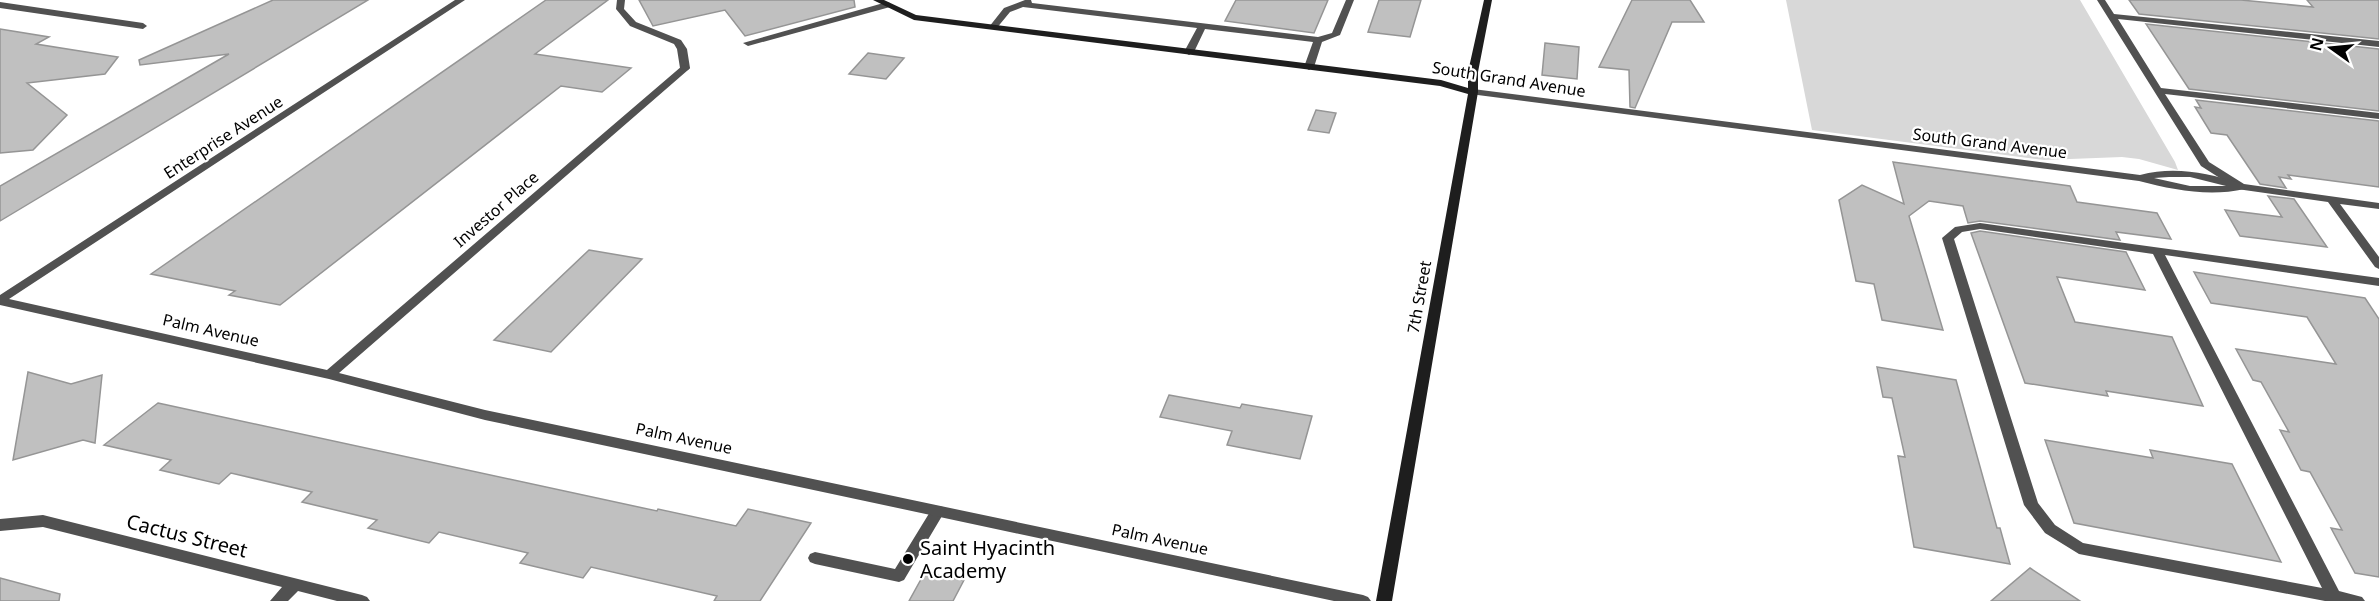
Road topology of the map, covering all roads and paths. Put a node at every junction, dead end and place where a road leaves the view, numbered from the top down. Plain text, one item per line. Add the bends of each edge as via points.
1 (461, 0) edge
2 (621, 0) edge
3 (877, 0) edge
4 (1032, 0) edge
5 (1350, 0) edge
6 (1482, 0) edge
7 (1488, 0) edge
8 (2101, 0) edge
9 (1022, 4) junction
10 (0, 5) edge
11 (887, 5) junction
12 (2111, 16) junction
13 (143, 26) dead end
14 (1203, 26) junction
15 (993, 27) junction
16 (1318, 40) junction
17 (748, 43) dead end
18 (2379, 44) edge
19 (1189, 52) junction
20 (1309, 67) junction
21 (2157, 90) junction
22 (1473, 92) junction
23 (2379, 116) edge
24 (2241, 187) junction
25 (2332, 201) junction
26 (2379, 206) edge
27 (2157, 251) junction
28 (2379, 265) edge
29 (2379, 282) edge
30 (0, 300) edge
31 (329, 375) junction
32 (938, 511) junction
33 (0, 525) edge
34 (815, 558) dead end
35 (294, 585) junction
36 (2334, 597) junction
37 (278, 601) edge
38 (362, 601) edge
39 (1363, 601) edge
40 (1384, 601) edge
41 (2357, 601) edge

1 - 30 street, Enterprise Avenue
2 - 31 street, Investor Place via 620,9 633,24 678,42 685,68
3 - 11 street, South Grand Avenue
4 - 9 street
5 - 16 street via 1336,36
6 - 7 street
7 - 22 street, 7th Street via 1473,72
8 - 12 street
9 - 14 street
9 - 15 street via 1007,10
10 - 13 street
11 - 15 street, South Grand Avenue via 914,18
11 - 17 street
12 - 18 street
12 - 21 street
14 - 16 street
14 - 19 street
15 - 19 street, South Grand Avenue
16 - 20 street
19 - 20 street, South Grand Avenue
20 - 22 street, South Grand Avenue via 1441,83
21 - 23 street
21 - 24 street via 2205,164
22 - 24 street, South Grand Avenue via 2140,178 2209,192
22 - 40 street, 7th Street
24 - 25 street
25 - 26 street
25 - 28 street
27 - 29 street
27 - 36 street
27 - 36 street via 1980,226 1959,229 1948,238 2031,505 2050,529 2079,549
30 - 31 street, Palm Avenue
31 - 32 street, Palm Avenue via 485,415
32 - 34 street via 899,576
32 - 39 street, Palm Avenue
33 - 35 street, Cactus Street via 43,520
35 - 37 street
35 - 38 street, Cactus Street
36 - 41 street

